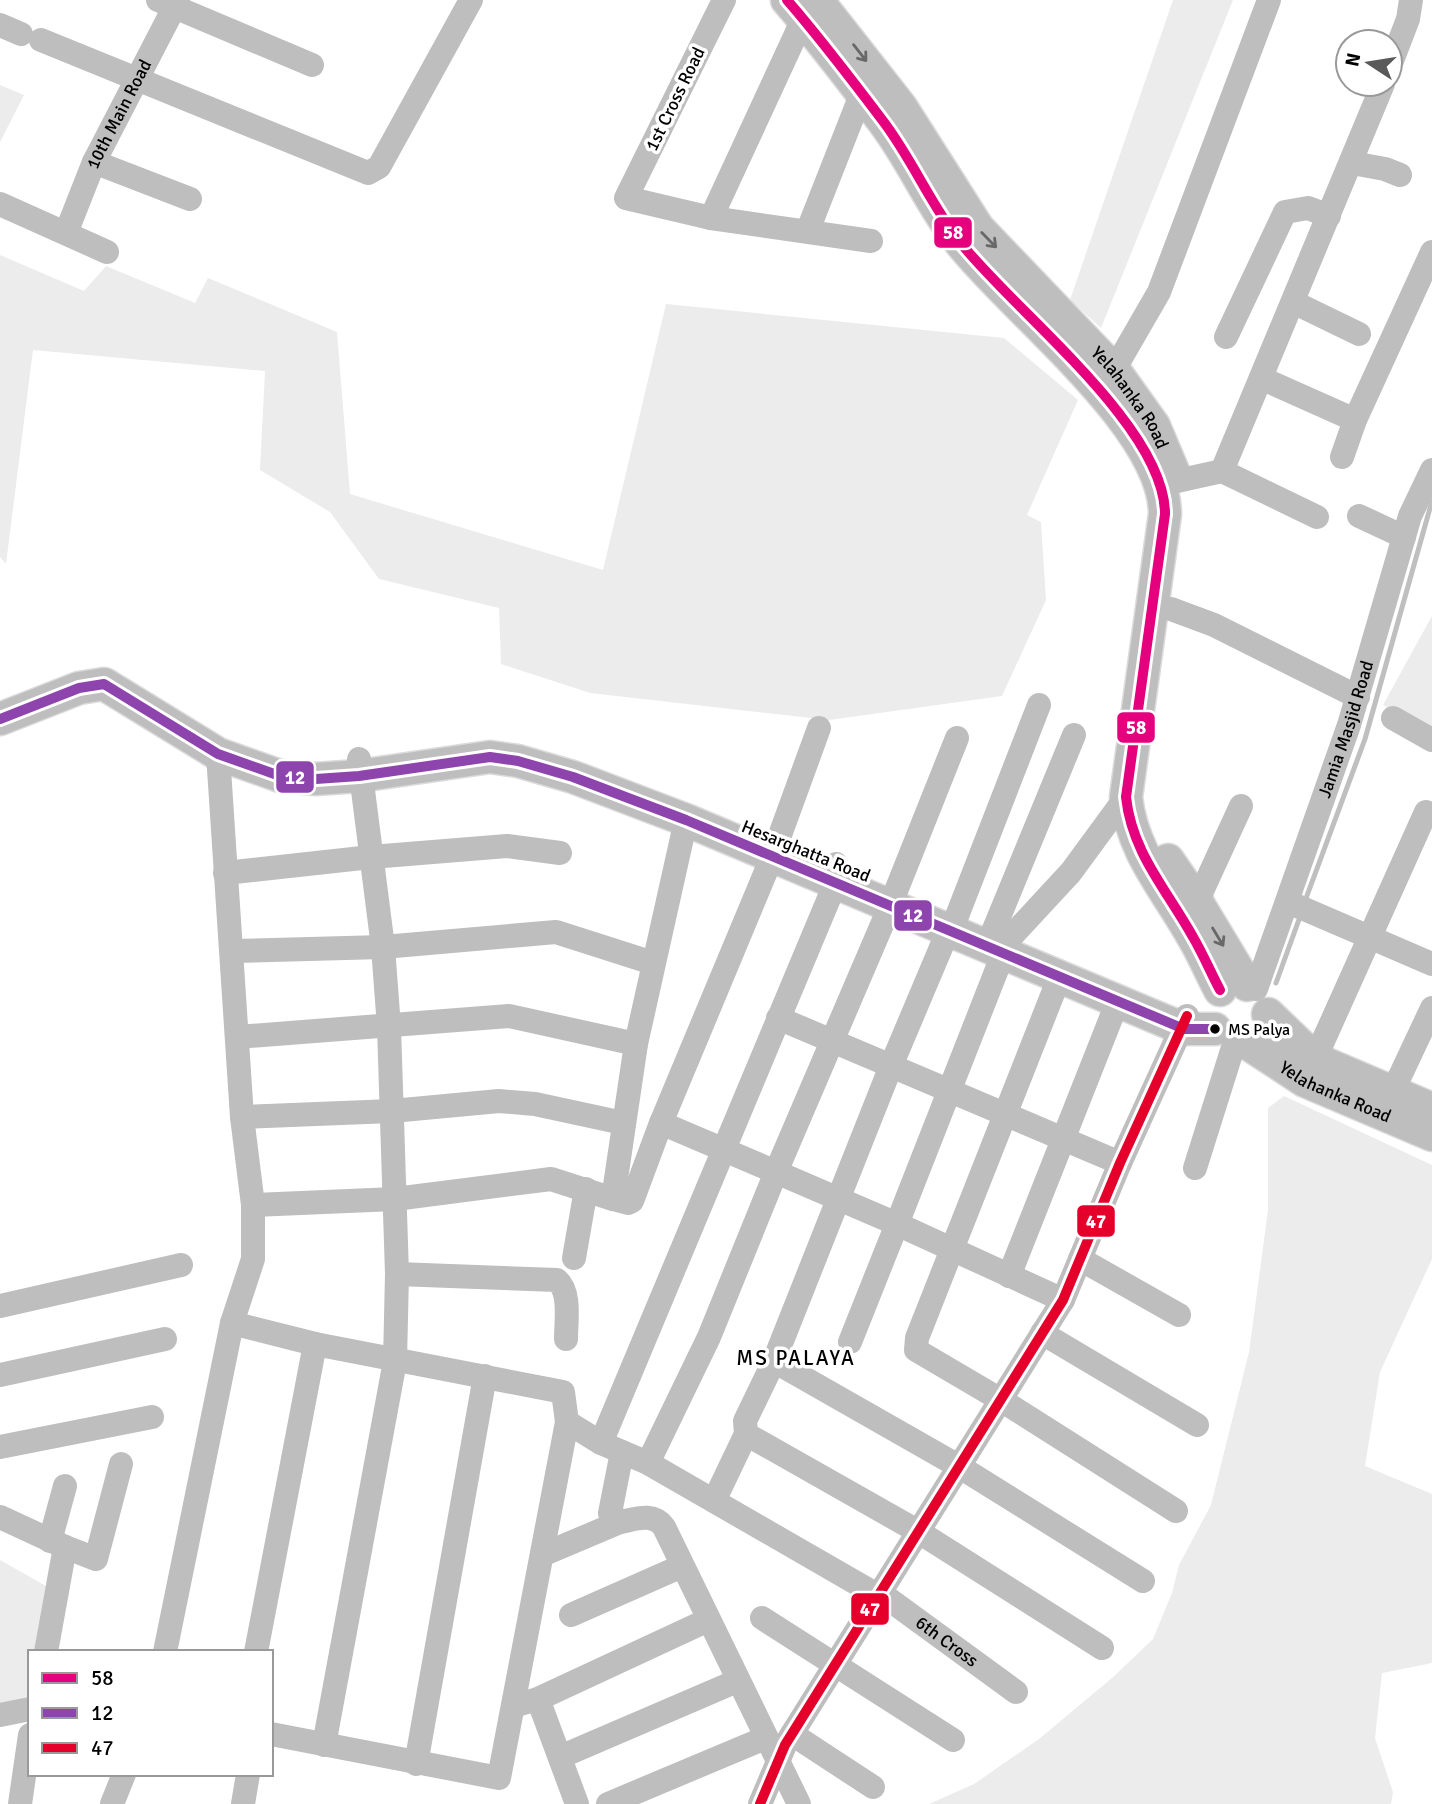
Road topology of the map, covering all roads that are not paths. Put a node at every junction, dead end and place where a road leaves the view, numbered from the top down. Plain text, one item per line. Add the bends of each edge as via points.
1 (471, 0) edge
2 (724, 0) edge
3 (1269, 0) edge
4 (1410, 0) edge
5 (170, 2) edge
6 (812, 5) edge
7 (1404, 29) edge
8 (21, 33) edge
9 (312, 65) dead end
10 (137, 80) junction
11 (861, 95) junction
12 (1378, 98) edge
13 (94, 162) junction
14 (1352, 163) junction
15 (1400, 175) dead end
16 (190, 199) dead end
17 (0, 204) edge
18 (1329, 216) junction
19 (711, 218) junction
20 (808, 230) junction
21 (66, 233) junction
22 (871, 242) dead end
23 (107, 252) dead end
24 (1432, 252) edge
25 (1293, 302) junction
26 (1359, 334) dead end
27 (1226, 337) dead end
28 (1105, 378) junction
29 (1261, 378) junction
30 (1355, 420) junction
31 (1342, 457) dead end
32 (1432, 470) edge
33 (1222, 471) junction
34 (1177, 481) junction
35 (1359, 516) dead end
36 (1317, 517) dead end
37 (1404, 537) junction
38 (1171, 609) junction
39 (1358, 697) junction
40 (0, 698) edge
41 (1039, 705) dead end
42 (1394, 718) dead end
43 (0, 719) edge
44 (819, 728) dead end
45 (1074, 735) dead end
46 (957, 738) dead end
47 (1432, 740) edge
48 (218, 754) junction
49 (359, 767) junction
50 (1126, 797) junction
51 (1241, 806) dead end
52 (1426, 812) dead end
53 (686, 821) junction
54 (775, 848) junction
55 (560, 853) dead end
56 (371, 857) junction
57 (225, 873) junction
58 (836, 874) junction
59 (894, 897) junction
60 (1197, 902) junction
61 (1298, 906) junction
62 (952, 923) junction
63 (1368, 937) junction
64 (1001, 943) junction
65 (383, 947) junction
66 (233, 951) junction
67 (653, 963) junction
68 (1432, 964) edge
69 (1059, 978) junction
70 (1117, 1003) junction
71 (1432, 1008) edge
72 (1227, 1015) junction
73 (778, 1018) junction
74 (389, 1027) junction
75 (237, 1037) junction
76 (832, 1040) junction
77 (636, 1044) junction
78 (1315, 1059) junction
79 (891, 1066) junction
80 (949, 1090) junction
81 (1393, 1091) junction
82 (1432, 1108) edge
83 (392, 1111) junction
84 (1004, 1113) junction
85 (242, 1117) junction
86 (623, 1123) junction
87 (661, 1123) junction
88 (1432, 1135) edge
89 (1065, 1139) junction
90 (722, 1150) junction
91 (1120, 1163) junction
92 (1195, 1168) dead end
93 (776, 1172) junction
94 (586, 1189) junction
95 (395, 1199) junction
96 (613, 1199) junction
97 (838, 1200) junction
98 (253, 1205) junction
99 (897, 1224) junction
100 (949, 1249) junction
101 (574, 1258) dead end
102 (1080, 1259) junction
103 (181, 1265) dead end
104 (397, 1274) junction
105 (1009, 1276) junction
106 (1063, 1300) junction
107 (0, 1306) edge
108 (1179, 1315) dead end
109 (232, 1323) junction
110 (1042, 1333) junction
111 (165, 1339) dead end
112 (566, 1339) dead end
113 (850, 1342) dead end
114 (314, 1344) junction
115 (395, 1361) junction
116 (774, 1361) junction
117 (0, 1375) edge
118 (485, 1376) junction
119 (1001, 1400) junction
120 (152, 1417) dead end
121 (567, 1422) junction
122 (1197, 1425) dead end
123 (746, 1434) junction
124 (0, 1447) edge
125 (612, 1448) junction
126 (121, 1464) dead end
127 (648, 1464) junction
128 (960, 1467) junction
129 (65, 1486) dead end
130 (714, 1501) junction
131 (1176, 1511) dead end
132 (0, 1517) edge
133 (620, 1522) junction
134 (919, 1532) junction
135 (58, 1544) junction
136 (542, 1556) junction
137 (682, 1566) junction
138 (1143, 1581) dead end
139 (878, 1594) junction
140 (571, 1615) dead end
141 (762, 1618) dead end
142 (708, 1620) junction
143 (1102, 1648) dead end
144 (46, 1650) edge
145 (165, 1650) edge
146 (256, 1650) edge
147 (834, 1664) junction
148 (737, 1681) junction
149 (1016, 1692) dead end
150 (538, 1699) junction
151 (513, 1706) junction
152 (28, 1709) edge
153 (0, 1715) edge
154 (273, 1734) edge
155 (792, 1734) junction
156 (765, 1738) junction
157 (953, 1740) dead end
158 (324, 1745) junction
159 (28, 1749) edge
160 (559, 1758) junction
161 (416, 1764) junction
162 (778, 1765) junction
163 (123, 1776) edge
164 (248, 1776) edge
165 (873, 1787) dead end
166 (20, 1804) edge
167 (112, 1804) edge
168 (243, 1804) edge
169 (578, 1804) edge
170 (608, 1804) edge
171 (760, 1804) edge
172 (799, 1804) edge

1 - 10 street via 379,167 368,173
2 - 19 street, 1st Cross Road via 626,198
3 - 28 street via 1159,292
4 - 7 street
5 - 9 street
5 - 10 street, 10th Main Road
6 - 11 main road, Yelahanka Road
6 - 19 street
6 -> 28 main road, Yelahanka Road via 901,107 978,228
8 - 10 street
10 - 13 street, 10th Main Road
11 - 20 street
11 - 28 main road, Yelahanka Road via 883,121 960,242
12 - 14 street
13 - 16 street
13 - 21 street, 10th Main Road
14 - 15 street
14 - 18 street
17 - 21 street
18 - 25 street
18 - 27 street via 1308,208 1285,212
19 - 20 street
20 - 22 street
21 - 23 street
24 - 30 street
25 - 26 street
25 - 29 street
28 - 34 main road, Yelahanka Road via 1154,426
28 - 50 main road, Yelahanka Road via 1162,484 1165,499
29 - 30 street
29 - 33 street
30 - 31 street
32 - 37 street, Jamia Masjid Road
33 - 34 street
33 - 36 street
34 - 38 main road, Yelahanka Road via 1184,515
35 - 37 street
37 - 39 street, Jamia Masjid Road
38 - 39 street via 1214,625
38 - 60 main road, Yelahanka Road via 1146,794 1150,825 1166,858
39 - 61 street, Jamia Masjid Road
40 - 49 main road, Hesarghatta Road via 65,672 108,667 261,753
41 - 62 street
42 - 47 street
43 - 48 main road, Hesarghatta Road via 79,688 104,684
44 - 54 street
45 - 64 street
46 - 59 street
48 - 49 main road, Hesarghatta Road via 280,776 317,779
48 - 57 street
49 - 53 main road, Hesarghatta Road via 490,757 518,761
49 - 54 main road, Hesarghatta Road via 491,738 514,740 562,754
49 - 56 street
50 - 64 street via 1071,872
50 - 72 main road, Yelahanka Road via 1138,849 1193,937
51 - 60 street
52 - 63 street
53 - 54 main road, Hesarghatta Road
53 - 67 street
54 - 58 main road, Hesarghatta Road
54 - 87 street
55 - 56 street via 507,846
56 - 57 street
56 - 65 street
57 - 66 street
58 - 59 main road, Hesarghatta Road
58 - 73 street
59 - 62 main road, Hesarghatta Road
59 - 76 street
60 -> 72 main road, Yelahanka Road
61 - 63 street
61 - 72 street, Jamia Masjid Road
62 - 64 main road, Hesarghatta Road
62 - 79 street
63 - 68 street
63 - 78 street
64 - 69 main road, Hesarghatta Road
64 - 72 main road, Hesarghatta Road
64 - 80 street
65 - 66 street
65 - 67 street via 555,932
65 - 74 street
66 - 75 street
67 - 77 street
69 - 70 main road, Hesarghatta Road
69 - 84 street
70 - 72 main road, Hesarghatta Road
70 - 89 street
71 - 81 street
72 - 78 main road, Yelahanka Road
72 - 88 main road, Yelahanka Road via 1306,1081
72 - 91 street
72 - 92 street
73 - 76 street
73 - 90 street
74 - 75 street
74 - 77 street via 509,1016
74 - 83 street
75 - 85 street
76 - 79 street
76 - 93 street
77 - 86 street
78 - 81 main road, Yelahanka Road
79 - 80 street
79 - 97 street
80 - 84 street
80 - 99 street
81 - 82 main road, Yelahanka Road
83 - 85 street
83 - 86 street via 499,1101
83 - 95 street
84 - 89 street
84 - 100 street
85 - 98 street
86 - 96 street
87 - 90 street
87 - 96 street via 632,1201
89 - 91 street
89 - 105 street
90 - 93 street
90 - 125 street
91 - 102 street
93 - 97 street
93 - 127 street via 709,1337
94 - 95 street via 551,1180
94 - 96 street
94 - 101 street
95 - 98 street
95 - 104 street
97 - 99 street
97 - 116 street
98 - 109 street via 252,1268
99 - 100 street
99 - 113 street
100 - 105 street
100 - 119 street via 916,1338 916,1350
102 - 106 street
102 - 108 street
103 - 107 street
104 - 112 street via 557,1280 564,1286
104 - 115 street
105 - 106 street
106 - 110 street
109 - 114 street
109 - 145 street
110 - 119 street
110 - 122 street
111 - 117 street
114 - 115 street
114 - 146 street
115 - 118 street
115 - 158 street
116 - 123 street via 745,1421
116 - 128 street
118 - 121 street via 563,1392
118 - 161 street
119 - 128 street
119 - 131 street
120 - 124 street
121 - 125 street, 6th Cross
121 - 136 street
123 - 130 street
123 - 134 street
125 - 127 street, 6th Cross
125 - 133 street via 610,1513
126 - 135 street via 96,1559
127 - 130 street, 6th Cross
128 - 134 street
128 - 138 street
129 - 135 street
130 - 139 street, 6th Cross
132 - 135 street
133 - 136 street
133 - 137 street via 656,1519
134 - 139 street
134 - 143 street
135 - 144 street
136 - 151 street
137 - 140 street
137 - 142 street
139 - 147 street
139 - 149 street, 6th Cross
141 - 147 street
142 - 148 street
142 - 150 street
147 - 155 street
147 - 157 street
148 - 156 street
148 - 160 street
150 - 151 street
150 - 160 street
151 - 161 street via 499,1778
152 - 153 street
154 - 158 street
155 - 162 street
155 - 165 street
156 - 162 street
156 - 170 street
158 - 161 street
159 - 166 street
160 - 169 street
162 - 171 street
162 - 172 street
163 - 167 street
164 - 168 street

